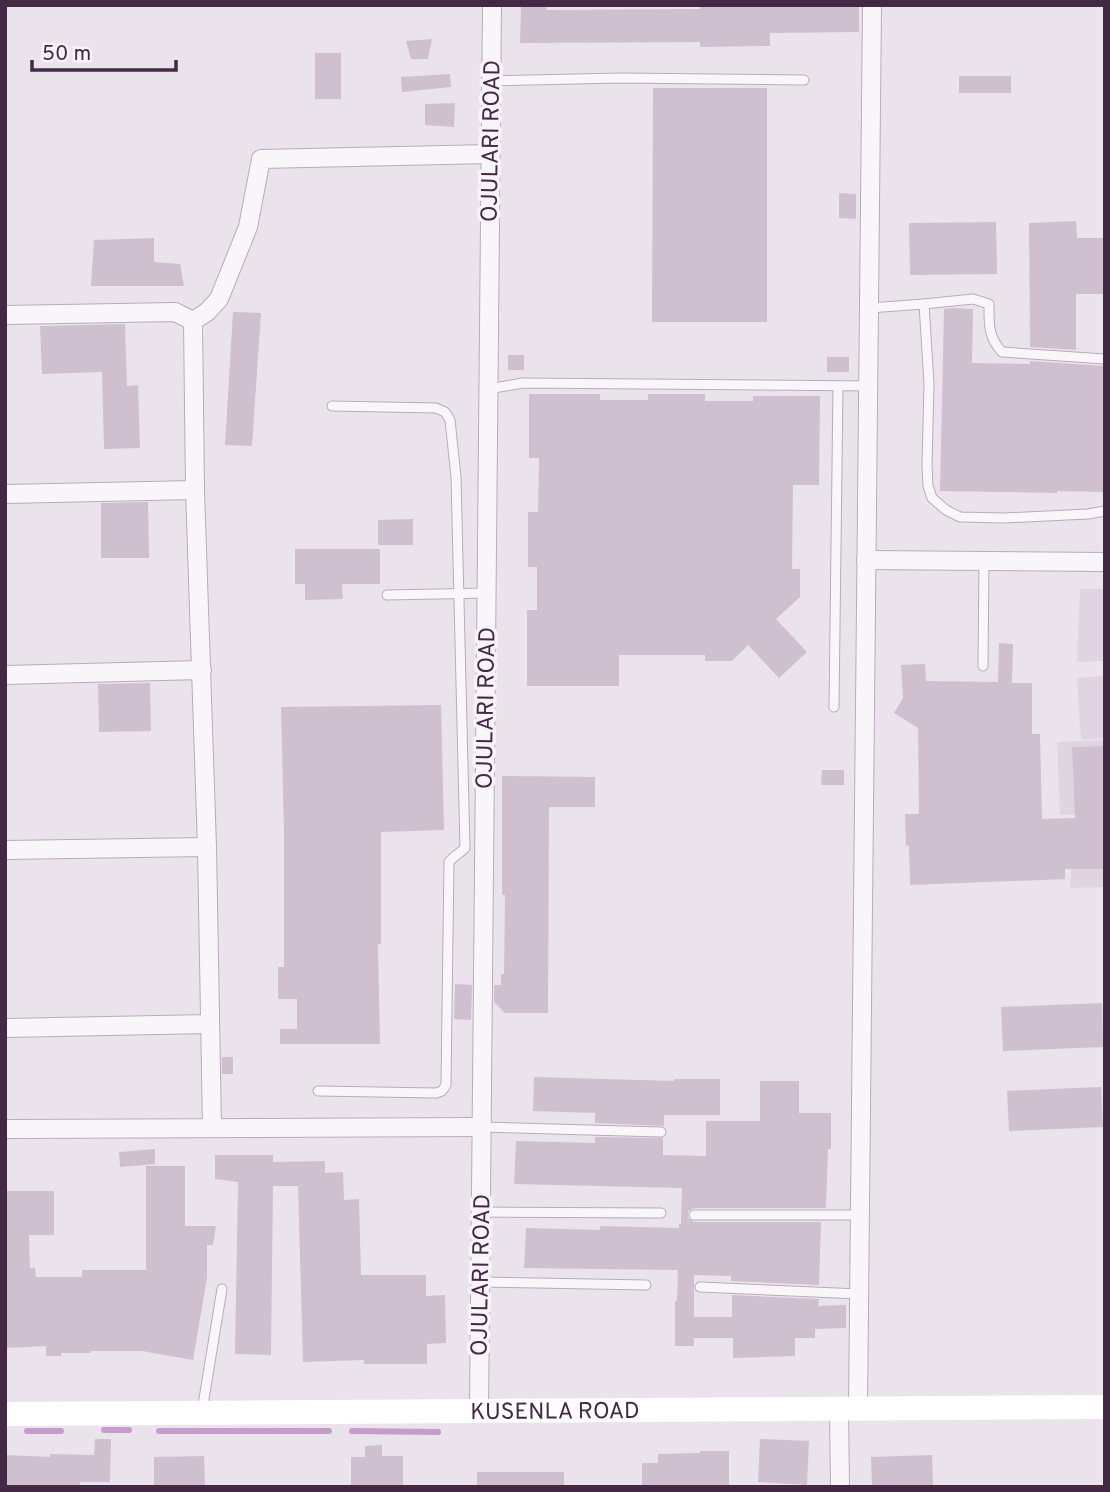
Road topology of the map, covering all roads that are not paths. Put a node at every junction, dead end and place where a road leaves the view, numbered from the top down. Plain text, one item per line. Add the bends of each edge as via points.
1 (492, 5) edge
2 (872, 5) edge
3 (804, 80) dead end
4 (491, 81) junction
5 (490, 154) junction
6 (924, 304) junction
7 (869, 308) junction
8 (5, 315) edge
9 (193, 321) junction
10 (1105, 359) edge
11 (838, 386) junction
12 (868, 386) junction
13 (488, 389) junction
14 (332, 407) dead end
15 (195, 490) junction
16 (5, 494) edge
17 (1105, 511) edge
18 (866, 560) junction
19 (984, 561) junction
20 (1105, 562) edge
21 (459, 593) junction
22 (486, 593) junction
23 (387, 595) dead end
24 (983, 666) dead end
25 (202, 670) junction
26 (5, 675) edge
27 (834, 707) dead end
28 (207, 847) junction
29 (5, 850) edge
30 (209, 1024) junction
31 (5, 1028) edge
32 (318, 1091) dead end
33 (482, 1126) junction
34 (212, 1128) junction
35 (5, 1129) edge
36 (661, 1132) dead end
37 (481, 1212) junction
38 (661, 1213) dead end
39 (694, 1215) dead end
40 (860, 1215) junction
41 (480, 1282) junction
42 (646, 1285) dead end
43 (699, 1287) dead end
44 (222, 1289) dead end
45 (859, 1294) junction
46 (1105, 1407) edge
47 (848, 1409) junction
48 (479, 1411) junction
49 (202, 1413) junction
50 (5, 1414) edge
51 (840, 1487) edge

1 - 4 street, OJULARI ROAD
2 - 7 street
3 - 4 lane
4 - 5 street, OJULARI ROAD
5 - 9 street via 261,159 248,227 219,299
5 - 13 street, OJULARI ROAD
6 - 7 lane
6 - 10 lane via 973,299 989,304 994,344 1002,352
6 - 17 lane via 929,384 927,465 932,498 960,517
7 - 12 street
8 - 9 street via 176,312
9 - 15 street
11 - 12 lane
11 - 13 lane via 523,383
11 - 27 lane
12 - 18 street
13 - 22 street, OJULARI ROAD
14 - 21 lane via 436,408 445,412 450,420 456,477
15 - 16 street
15 - 25 street
18 - 19 street
18 - 40 street
19 - 20 street
19 - 24 lane
21 - 22 lane
21 - 23 lane
21 - 32 lane via 465,848 449,862 446,1085 436,1093
22 - 33 street, OJULARI ROAD
25 - 26 street
25 - 28 street
28 - 29 street
28 - 30 street
30 - 31 street
30 - 34 street
33 - 34 street
33 - 36 lane
33 - 37 street, OJULARI ROAD
34 - 35 street
37 - 38 lane
37 - 41 street, OJULARI ROAD
39 - 40 lane
40 - 45 street
41 - 42 lane
41 - 48 street, OJULARI ROAD
43 - 45 lane
44 - 49 lane
45 - 47 street
46 - 47 main road, KUSENLA ROAD
47 - 48 main road, KUSENLA ROAD
47 - 51 street
48 - 49 main road, KUSENLA ROAD
49 - 50 main road, KUSENLA ROAD

